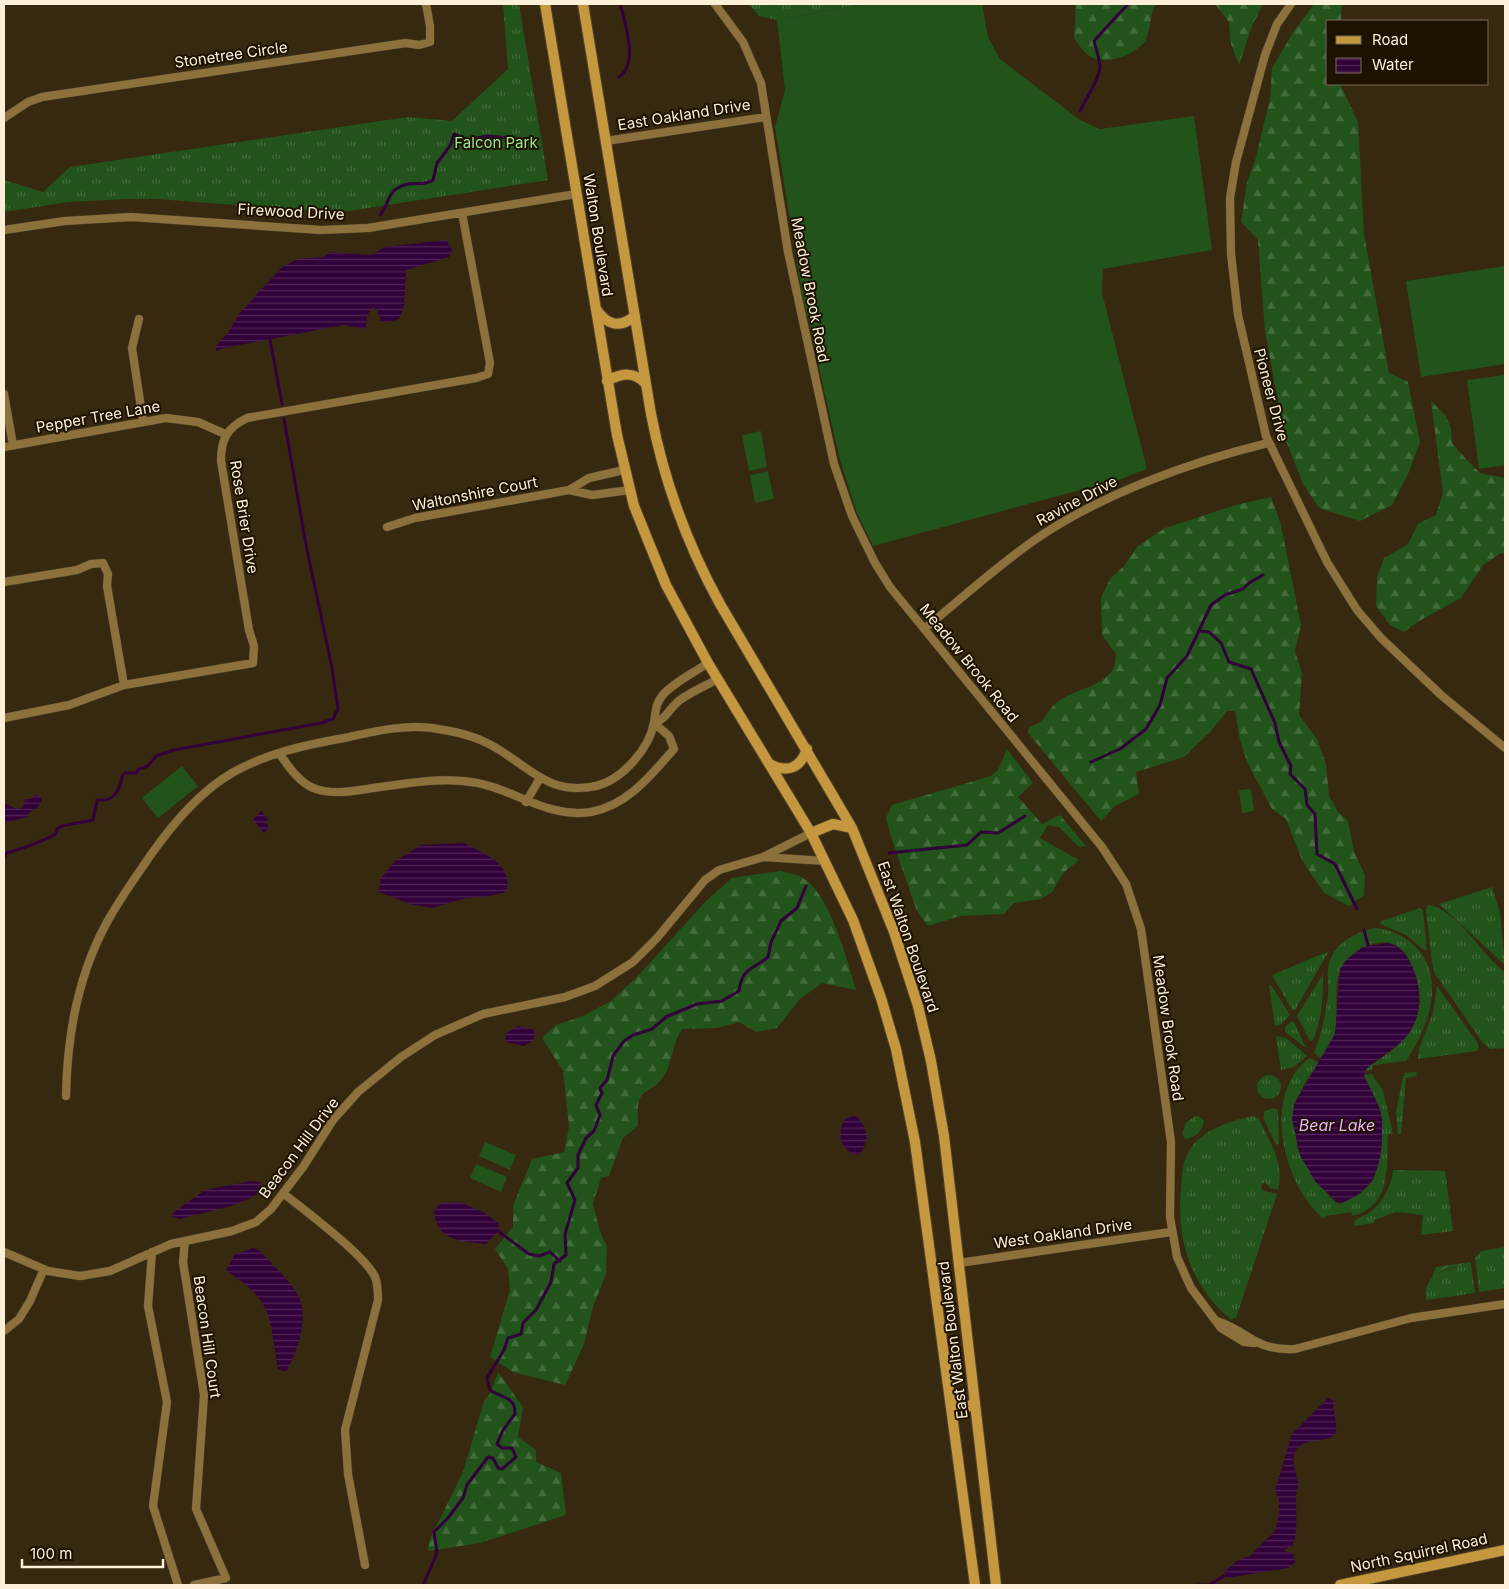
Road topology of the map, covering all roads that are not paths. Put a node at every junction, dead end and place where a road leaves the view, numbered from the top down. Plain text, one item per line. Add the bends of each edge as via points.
1 (426, 4) edge
2 (544, 4) edge
3 (583, 4) edge
4 (715, 4) edge
5 (1291, 4) edge
6 (766, 117) junction
7 (4, 118) edge
8 (606, 141) junction
9 (576, 194) junction
10 (462, 213) junction
11 (4, 230) edge
12 (595, 309) junction
13 (635, 316) junction
14 (139, 319) dead end
15 (607, 381) junction
16 (646, 384) junction
17 (4, 394) edge
18 (143, 422) junction
19 (225, 434) junction
20 (655, 435) joint
21 (1268, 443) junction
22 (13, 445) junction
23 (4, 447) edge
24 (624, 470) junction
25 (569, 490) junction
26 (630, 490) junction
27 (387, 527) dead end
28 (4, 582) edge
29 (924, 629) junction
30 (708, 664) junction
31 (718, 679) junction
32 (124, 685) junction
33 (675, 686) junction
34 (683, 698) junction
35 (4, 718) edge
36 (654, 723) junction
37 (1505, 748) edge
38 (807, 749) junction
39 (279, 753) junction
40 (770, 764) junction
41 (540, 778) junction
42 (526, 802) junction
43 (852, 828) junction
44 (811, 833) junction
45 (763, 857) junction
46 (825, 861) junction
47 (66, 1096) dead end
48 (283, 1193) junction
49 (1171, 1232) junction
50 (185, 1241) junction
51 (4, 1252) edge
52 (152, 1252) junction
53 (959, 1263) junction
54 (44, 1269) junction
55 (1505, 1304) edge
56 (4, 1332) edge
57 (950, 1399) junction
58 (975, 1404) junction
59 (1505, 1550) edge
60 (365, 1565) dead end
61 (1355, 1583) edge
62 (178, 1585) edge
63 (194, 1585) edge
64 (975, 1585) edge
65 (996, 1585) edge
66 (1340, 1585) edge

1 - 7 street, Stonetree Circle via 430,42 419,45 406,43 42,97
2 - 9 main road, Walton Boulevard
3 - 8 main road, Walton Boulevard
4 - 6 street, Meadow Brook Road via 750,54 761,83
5 - 21 street, Pioneer Drive via 1277,24 1265,55 1236,162 1230,198 1231,254 1238,314
6 - 8 street, East Oakland Drive
6 - 29 street, Meadow Brook Road via 797,299 840,483 875,563
8 - 13 main road, Walton Boulevard
9 - 10 street, Firewood Drive
9 - 12 main road, Walton Boulevard
10 - 11 street, Firewood Drive via 348,229 131,217 65,221
10 - 19 street via 490,363 488,374 247,418 234,424
12 - 13 main road via 611,324 622,324
12 - 15 main road, Walton Boulevard
13 - 16 main road, Walton Boulevard
14 - 18 street via 132,348
15 - 16 main road via 630,374
15 - 24 main road, Walton Boulevard
16 - 20 main road, Walton Boulevard
17 - 22 street
18 - 19 street, Pepper Tree Lane via 181,419 198,422
18 - 22 street, Pepper Tree Lane
19 - 32 street, Rose Brier Drive via 221,461 254,646 253,663
20 - 38 main road, East Walton Boulevard via 674,503 700,566
21 - 29 street, Ravine Drive via 1136,486 1073,515 1012,556
21 - 37 street, Pioneer Drive via 1332,571 1357,610 1381,638 1435,689
22 - 23 street, Pepper Tree Lane
24 - 25 street, Waltonshire Court via 589,478
24 - 26 main road, East Walton Boulevard
25 - 26 street, Waltonshire Court via 592,495
25 - 27 street, Waltonshire Court via 415,518
26 - 30 main road, East Walton Boulevard via 666,585
28 - 32 street via 103,563 108,574 107,586
29 - 49 street, Meadow Brook Road via 1102,847 1132,895 1141,929 1171,1142
30 - 31 main road, East Walton Boulevard
30 - 33 street
31 - 34 street
31 - 40 main road, East Walton Boulevard
32 - 35 street, Rose Brier Drive via 69,705
33 - 34 street
33 - 36 street via 660,698 654,712
34 - 36 street via 668,715
36 - 41 street via 631,764 598,786 563,787
36 - 42 street via 669,736 674,749 640,787 622,800 591,812 554,810
38 - 40 main road via 800,762 792,768 781,769
38 - 43 main road, East Walton Boulevard
39 - 41 street via 376,732 429,727 460,732 487,743
39 - 42 street via 292,772 315,789 341,792 438,780 472,782
39 - 47 street via 230,774 185,811 111,915 92,953 73,1022
40 - 44 main road, East Walton Boulevard
41 - 42 street
43 - 44 main road via 833,824
43 - 53 main road, East Walton Boulevard via 894,932 929,1052 944,1136
44 - 45 street, Beacon Hill Drive
44 - 46 main road, East Walton Boulevard
45 - 46 street, Beacon Hill Drive
45 - 48 street, Beacon Hill Drive via 719,870 705,880 633,962 595,986 565,997 483,1014 435,1035 401,1057 358,1092 333,1120
46 - 57 main road, East Walton Boulevard via 866,954 896,1049 915,1142
48 - 50 street, Beacon Hill Drive via 256,1222
48 - 60 street via 363,1262 377,1283 378,1300 344,1443
49 - 53 street, West Oakland Drive
49 - 55 street, Meadow Brook Road via 1185,1278 1217,1321 1254,1342 1278,1348 1306,1347 1405,1320
50 - 52 street, Beacon Hill Drive
50 - 63 street, Beacon Hill Court via 183,1262 204,1395 196,1510 226,1578
51 - 54 street, Beacon Hill Drive
52 - 54 street, Beacon Hill Drive via 110,1271 80,1276
52 - 62 street via 148,1306 167,1402 153,1506
53 - 58 main road, East Walton Boulevard
54 - 56 street via 30,1301
57 - 58 main road via 956,1407 963,1409
57 - 64 main road, East Walton Boulevard
58 - 65 main road, East Walton Boulevard
59 - 61 main road, North Squirrel Road
61 - 66 main road, North Squirrel Road

